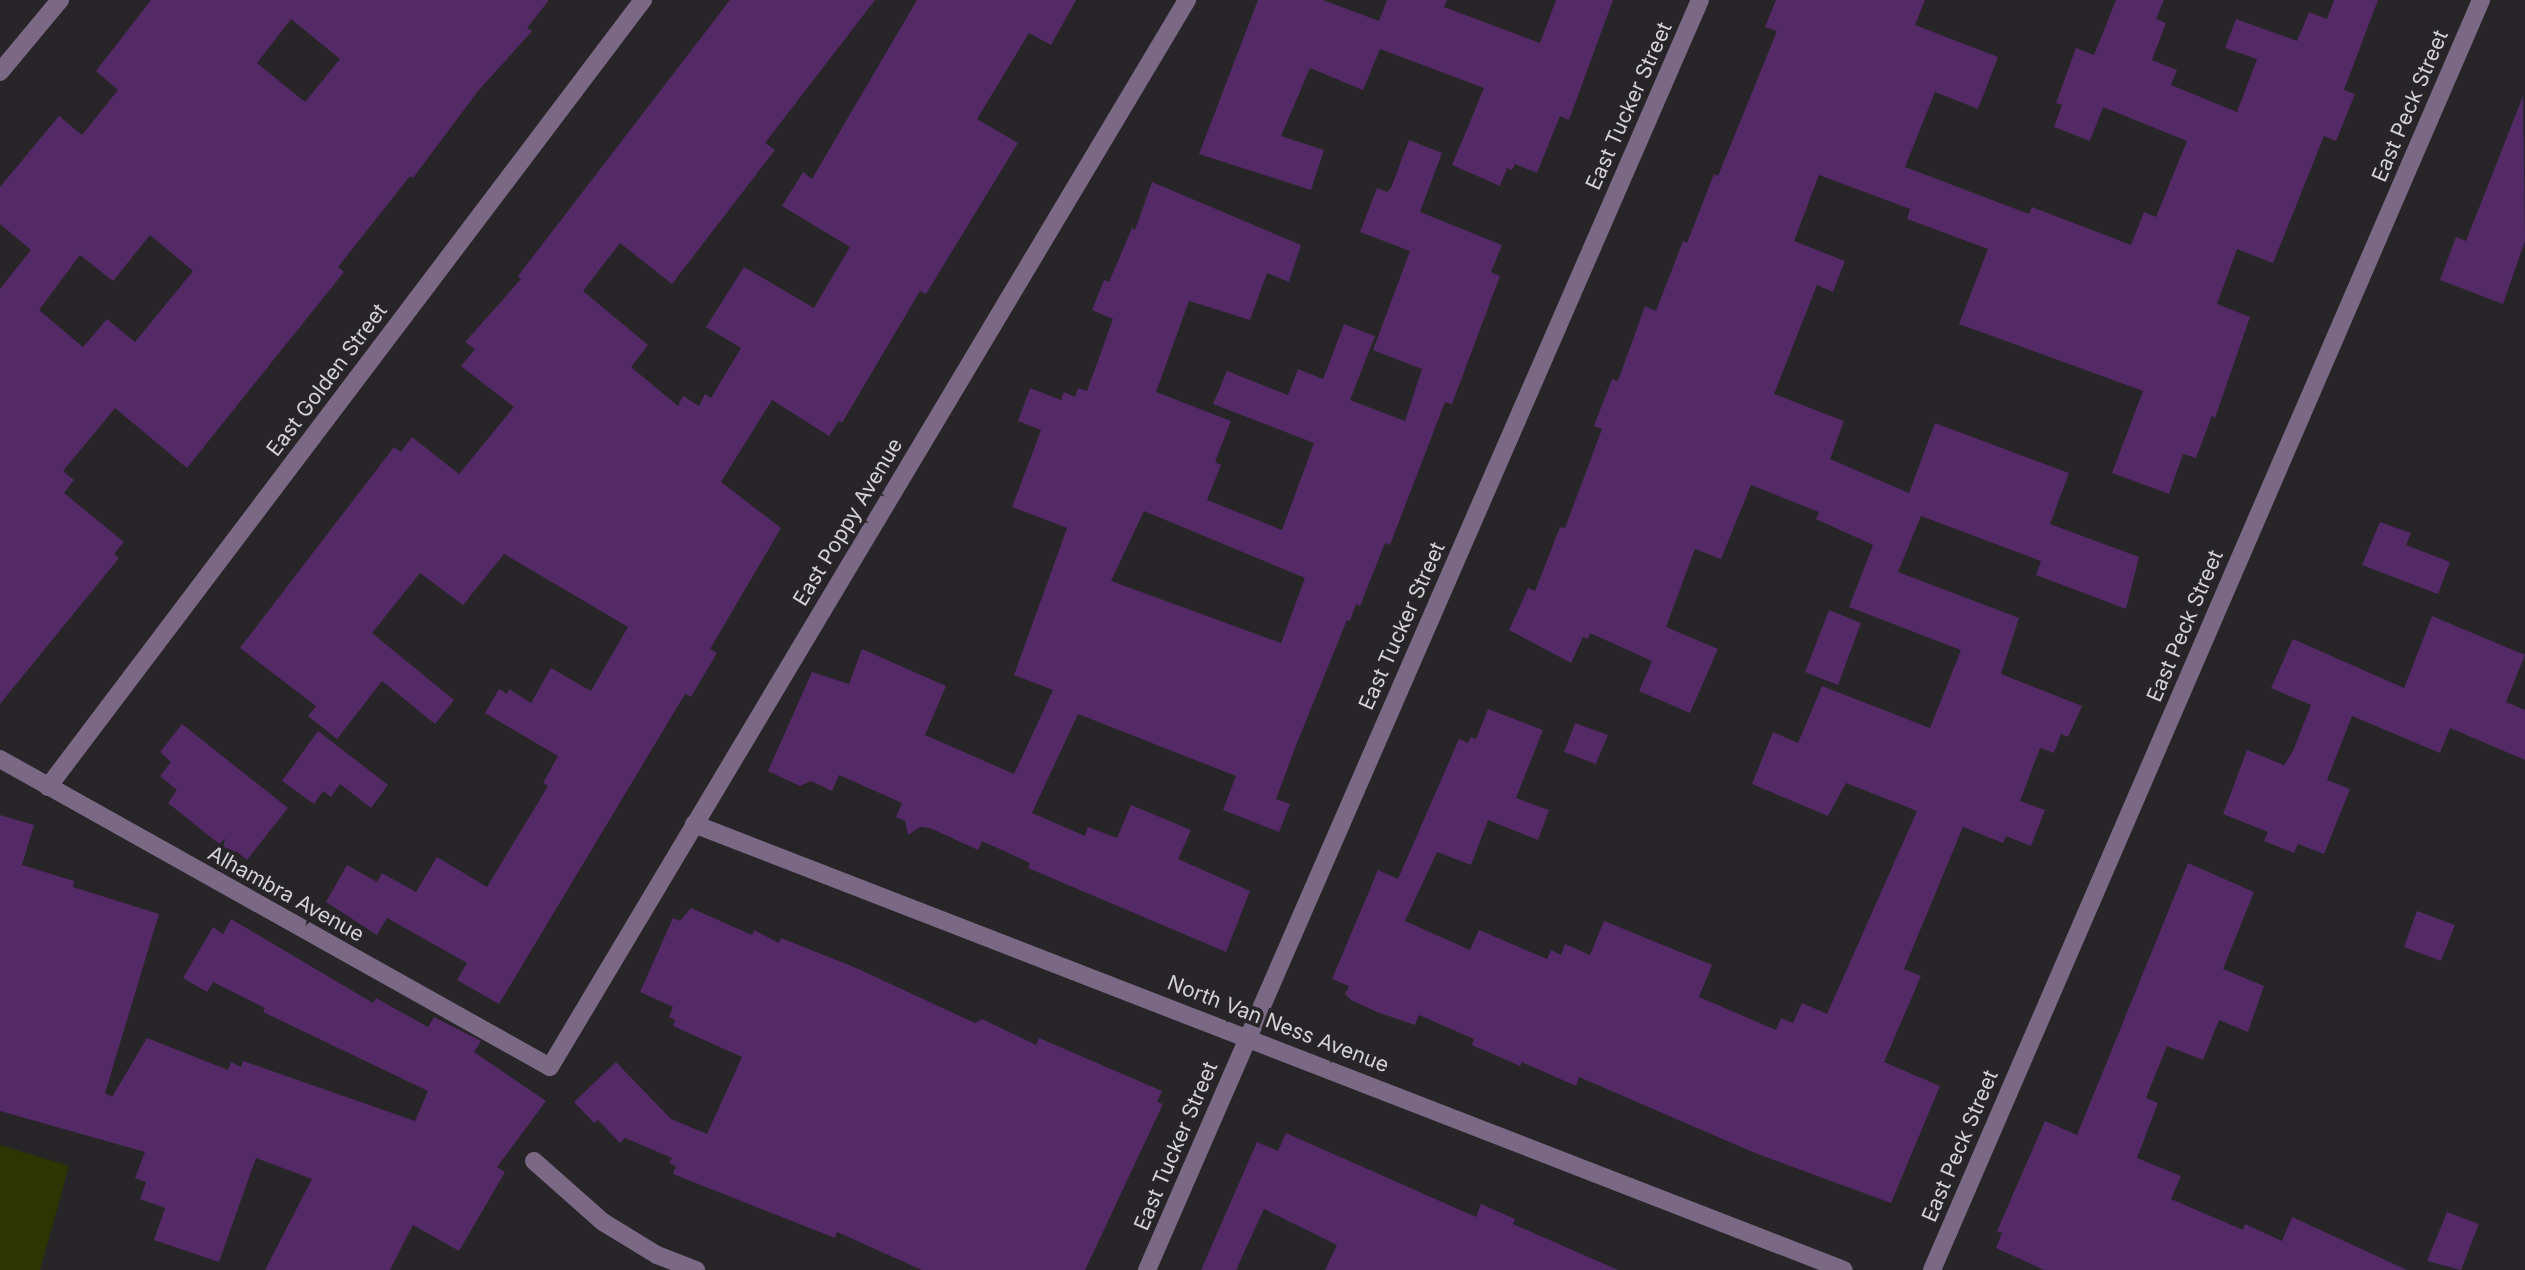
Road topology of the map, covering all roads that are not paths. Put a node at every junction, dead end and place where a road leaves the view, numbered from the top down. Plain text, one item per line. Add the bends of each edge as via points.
1 (60, 0) edge
2 (643, 0) edge
3 (1187, 0) edge
4 (1700, 0) edge
5 (2481, 0) edge
6 (0, 72) edge
7 (0, 759) edge
8 (48, 787) junction
9 (694, 824) junction
10 (1248, 1036) junction
11 (550, 1067) joint
12 (534, 1161) dead end
13 (696, 1270) edge
14 (1147, 1270) edge
15 (1844, 1270) edge
16 (1932, 1270) edge

1 - 6 street
2 - 8 street, East Golden Street
3 - 9 street, East Poppy Avenue
4 - 10 street, East Tucker Street
5 - 16 street, East Peck Street
7 - 8 street, Alhambra Avenue
8 - 11 street, Alhambra Avenue
9 - 10 street, North Van Ness Avenue
9 - 11 street, East Poppy Avenue
10 - 14 street, East Tucker Street
10 - 15 street, North Van Ness Avenue
12 - 13 street via 603,1222 657,1255

